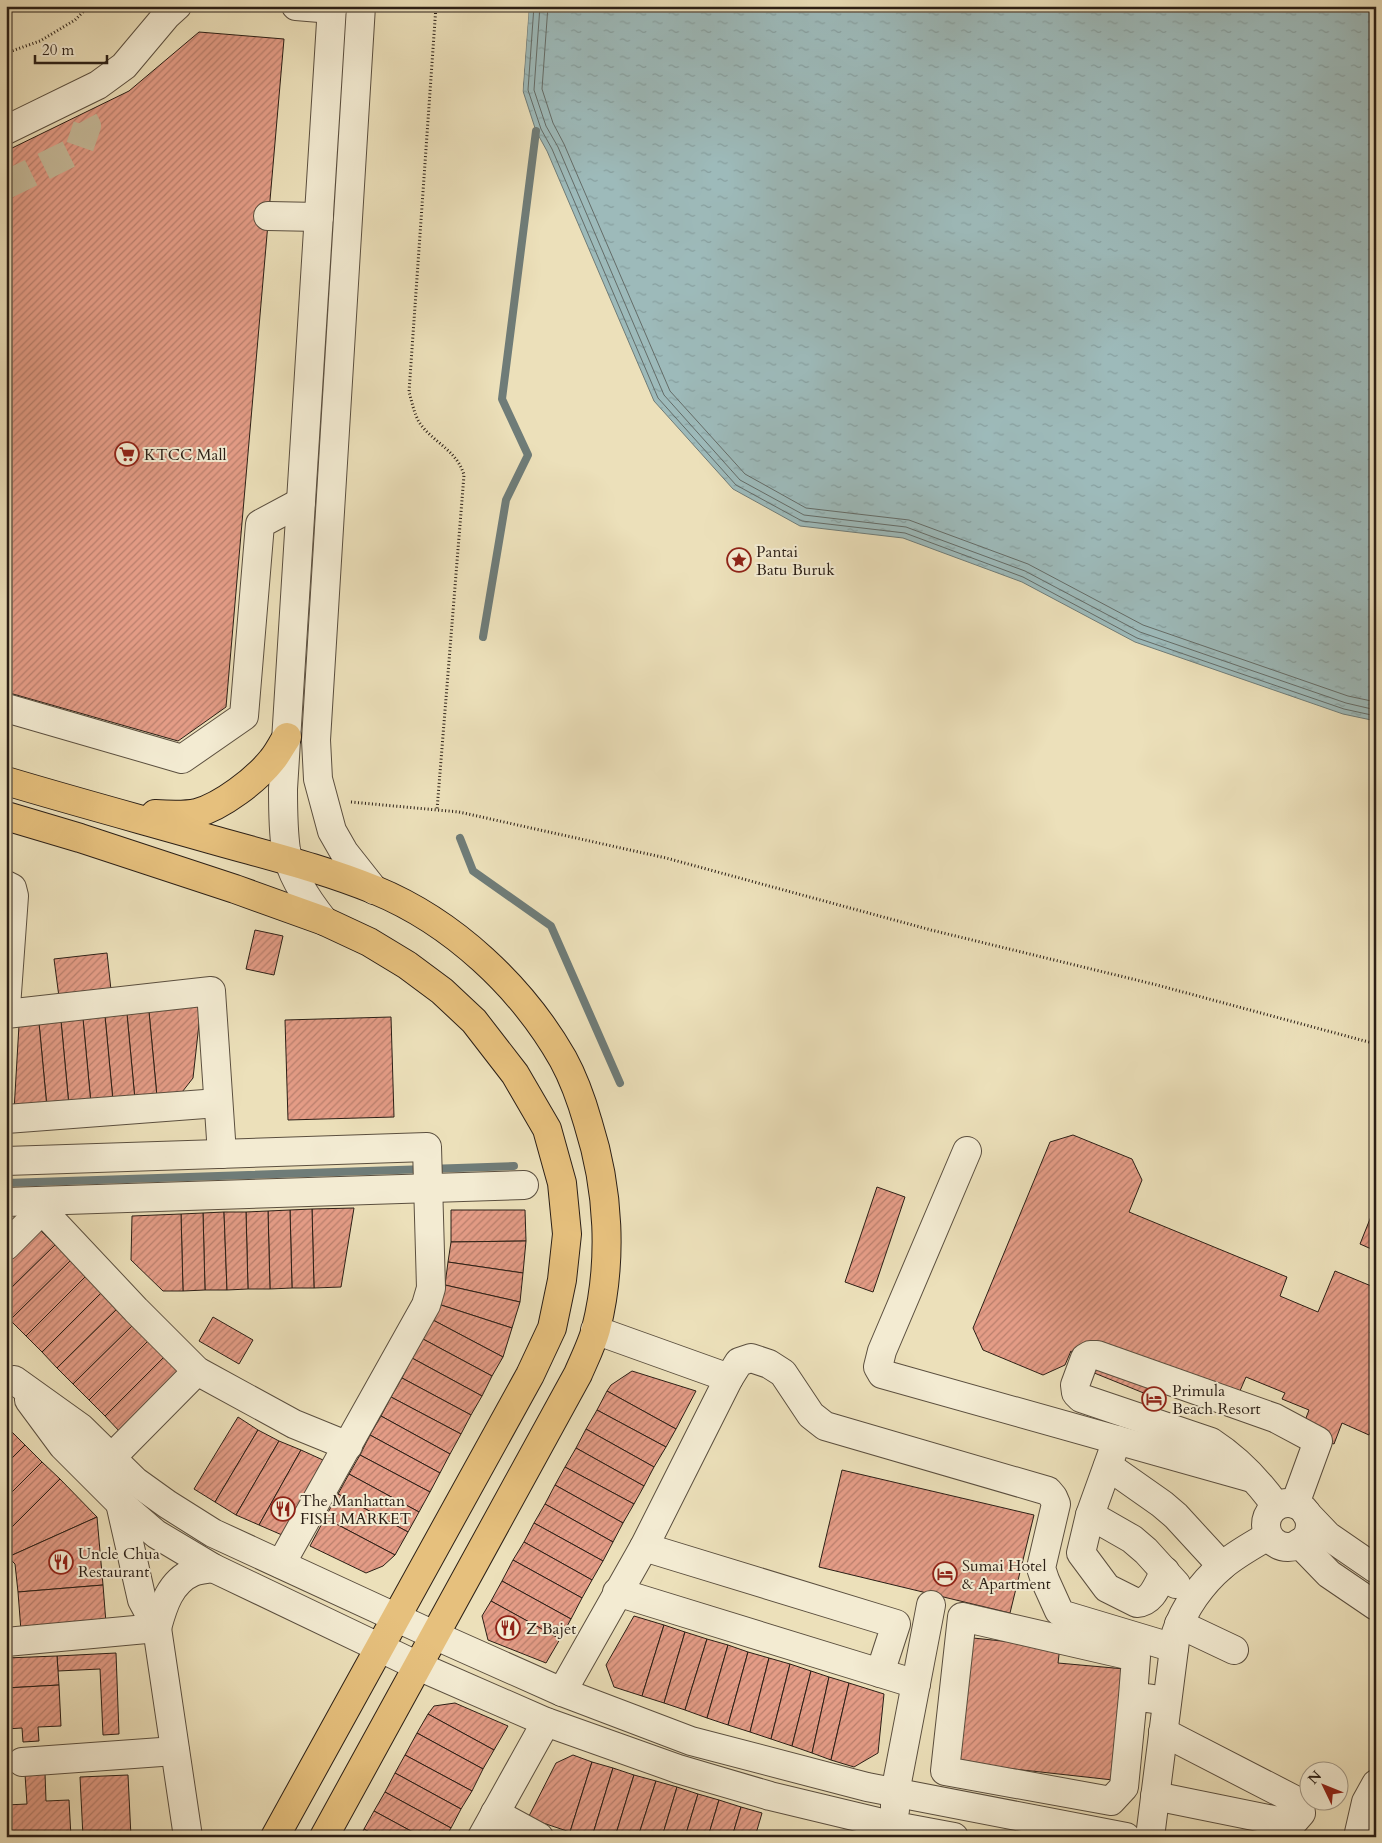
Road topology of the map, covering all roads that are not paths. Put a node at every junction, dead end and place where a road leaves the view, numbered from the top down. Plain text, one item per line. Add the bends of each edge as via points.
1 (177, 6) edge
2 (296, 6) edge
3 (361, 6) edge
4 (332, 7) edge
5 (6, 130) edge
6 (268, 216) dead end
7 (319, 218) junction
8 (301, 502) junction
9 (6, 708) edge
10 (6, 725) edge
11 (287, 737) junction
12 (73, 744) dead end
13 (6, 782) edge
14 (106, 810) junction
15 (6, 816) edge
16 (289, 861) junction
17 (6, 885) edge
18 (374, 890) junction
19 (324, 921) junction
20 (6, 1007) edge
21 (6, 1014) edge
22 (218, 1102) junction
23 (6, 1119) edge
24 (967, 1152) dead end
25 (222, 1154) junction
26 (6, 1161) edge
27 (524, 1185) dead end
28 (429, 1188) junction
29 (6, 1202) edge
30 (41, 1206) junction
31 (6, 1246) edge
32 (596, 1330) junction
33 (197, 1371) junction
34 (10, 1376) edge
35 (729, 1378) junction
36 (1118, 1440) junction
37 (348, 1446) junction
38 (112, 1457) junction
39 (1108, 1466) junction
40 (1252, 1478) junction
41 (120, 1503) junction
42 (1292, 1508) junction
43 (1090, 1516) junction
44 (1268, 1536) junction
45 (1299, 1544) junction
46 (644, 1547) junction
47 (281, 1564) junction
48 (1222, 1566) junction
49 (213, 1568) junction
50 (1376, 1568) edge
51 (1165, 1571) junction
52 (617, 1592) junction
53 (931, 1605) dead end
54 (1376, 1606) edge
55 (396, 1618) junction
56 (1181, 1624) junction
57 (157, 1628) junction
58 (434, 1635) junction
59 (6, 1642) edge
60 (379, 1647) junction
61 (1234, 1650) dead end
62 (418, 1666) junction
63 (880, 1673) junction
64 (916, 1684) junction
65 (562, 1692) junction
66 (1133, 1696) junction
67 (1167, 1701) junction
68 (546, 1722) junction
69 (1163, 1732) junction
70 (175, 1751) junction
71 (22, 1762) dead end
72 (1376, 1784) edge
73 (895, 1793) junction
74 (1155, 1796) junction
75 (495, 1813) junction
76 (895, 1831) edge
77 (188, 1837) edge
78 (275, 1837) edge
79 (324, 1837) edge
80 (482, 1837) edge
81 (539, 1837) edge
82 (954, 1837) edge
83 (1126, 1837) edge
84 (1150, 1837) edge
85 (1358, 1837) edge

1 - 5 street via 124,66 77,106
2 - 4 street
3 - 18 street via 316,740 318,778 332,831
4 - 7 street
6 - 7 street
7 - 8 street
8 - 9 street via 260,524 244,716 207,742 182,759
8 - 11 street
10 - 12 street
11 - 14 main road via 272,760 254,778 237,792 197,813 179,815
11 - 16 street via 283,822
13 - 14 main road
14 - 16 main road
15 - 19 main road via 208,880
16 - 18 main road
16 - 19 street via 303,891
17 - 20 street via 12,888 14,896
18 - 32 main road via 437,924 475,952 507,982 564,1060 597,1151 606,1205 606,1262
19 - 55 main road via 369,942 407,965 474,1020 516,1074 547,1129 562,1183 567,1234 552,1328 530,1375
21 - 22 street via 211,991
22 - 23 street
22 - 25 street
24 - 36 street via 878,1367 882,1374
25 - 26 street
25 - 28 street via 427,1147
27 - 28 street
28 - 30 street
28 - 37 street via 431,1288 426,1306
29 - 30 street
30 - 31 street
30 - 33 street
32 - 35 street
32 - 58 main road via 578,1374
33 - 37 street via 294,1424
33 - 38 street
34 - 38 street via 81,1428
34 - 41 street via 63,1446
35 - 46 street
35 - 56 street via 739,1362 751,1358 770,1364 783,1373 811,1415 825,1426 1048,1491 1056,1504 1041,1568 1059,1611
36 - 39 street
36 - 40 street
37 - 47 street
38 - 47 street via 136,1481 175,1509 213,1533
39 - 43 street
39 - 48 street via 1176,1516
40 - 42 street
40 - 42 street via 1211,1442 1081,1398 1075,1385 1086,1358 1097,1355 1275,1418 1318,1441
41 - 49 street via 156,1534
41 - 57 street via 142,1600
42 - 44 street via 1269,1514 1266,1521
42 - 45 street via 1310,1526
42 - 50 street
43 - 51 street via 1132,1539
43 - 51 street via 1081,1553 1107,1588 1141,1603 1152,1596
44 - 45 street via 1279,1545
44 - 48 street
45 - 54 street via 1329,1574
46 - 52 street
46 - 63 street via 896,1624
47 - 55 street
48 - 56 street
49 - 57 street via 193,1572 177,1582 167,1598
49 - 60 street
51 - 56 street
52 - 63 street
52 - 65 street
53 - 64 street
55 - 58 street
55 - 60 main road
56 - 61 street
56 - 67 street
57 - 59 street
57 - 70 street
58 - 62 main road
58 - 65 street
60 - 62 street
60 - 78 main road
62 - 68 street
62 - 79 main road
63 - 64 street
64 - 73 street
65 - 73 street via 691,1741
66 - 66 street via 1136,1657 962,1617 945,1771 1111,1801 1124,1787
66 - 67 street
67 - 69 street
68 - 75 street
68 - 76 street via 678,1769
69 - 74 street
69 - 74 street via 1294,1800 1301,1813 1288,1823
70 - 71 street
70 - 77 street
72 - 85 street via 1366,1802
73 - 76 street
73 - 83 street
74 - 84 street
75 - 80 street
75 - 81 street
76 - 82 street

